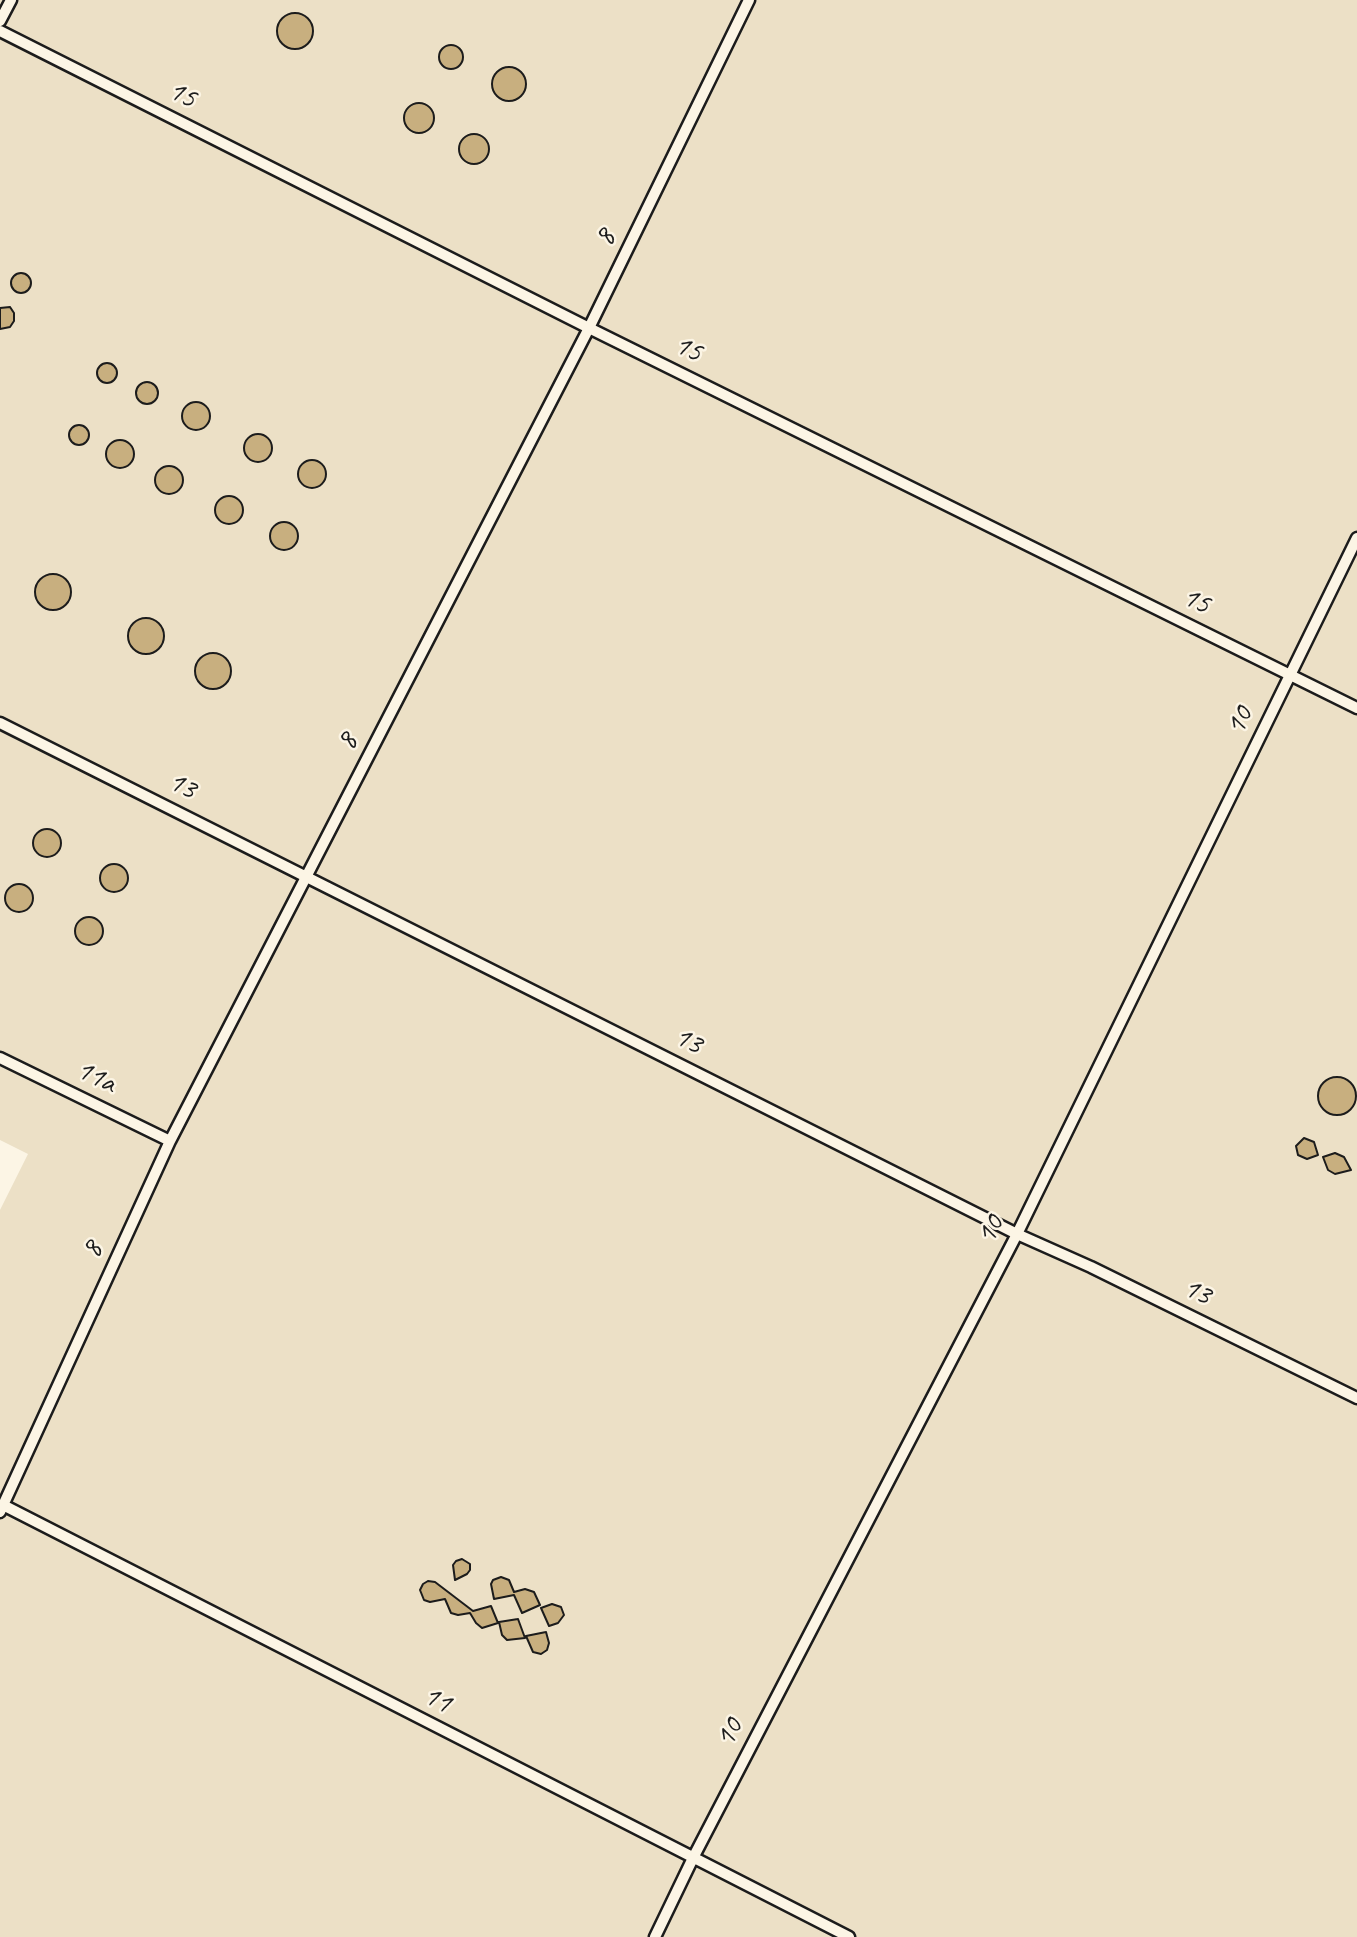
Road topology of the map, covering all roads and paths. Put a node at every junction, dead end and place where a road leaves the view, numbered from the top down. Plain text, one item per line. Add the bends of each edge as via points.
1 (10, 0) edge
2 (749, 0) edge
3 (0, 21) edge
4 (0, 30) edge
5 (589, 328) junction
6 (1357, 538) edge
7 (1290, 675) junction
8 (1357, 708) edge
9 (0, 723) edge
10 (306, 876) junction
11 (0, 1058) edge
12 (170, 1141) junction
13 (1017, 1234) junction
14 (1357, 1398) edge
15 (2, 1509) edge
16 (693, 1858) junction
17 (654, 1937) edge
18 (849, 1937) edge

1 - 3 lane
2 - 5 lane, 8 / 8
4 - 5 lane, 15 / 15
5 - 7 lane, 15 / 15
5 - 10 lane, 8 / 8
6 - 7 lane, 10 / 10
7 - 8 lane, 15 / 15
7 - 13 lane, 10 / 10
9 - 10 lane, 13 / 13
10 - 12 lane, 8 / 8
10 - 13 lane, 13 / 13
11 - 12 lane, 11a / 11a
12 - 15 lane, 8 / 8
13 - 14 lane, 13 / 13
13 - 16 lane, 10 / 10
15 - 16 lane, 11 / 11
16 - 17 lane, 10 / 10
16 - 18 lane, 11 / 11

